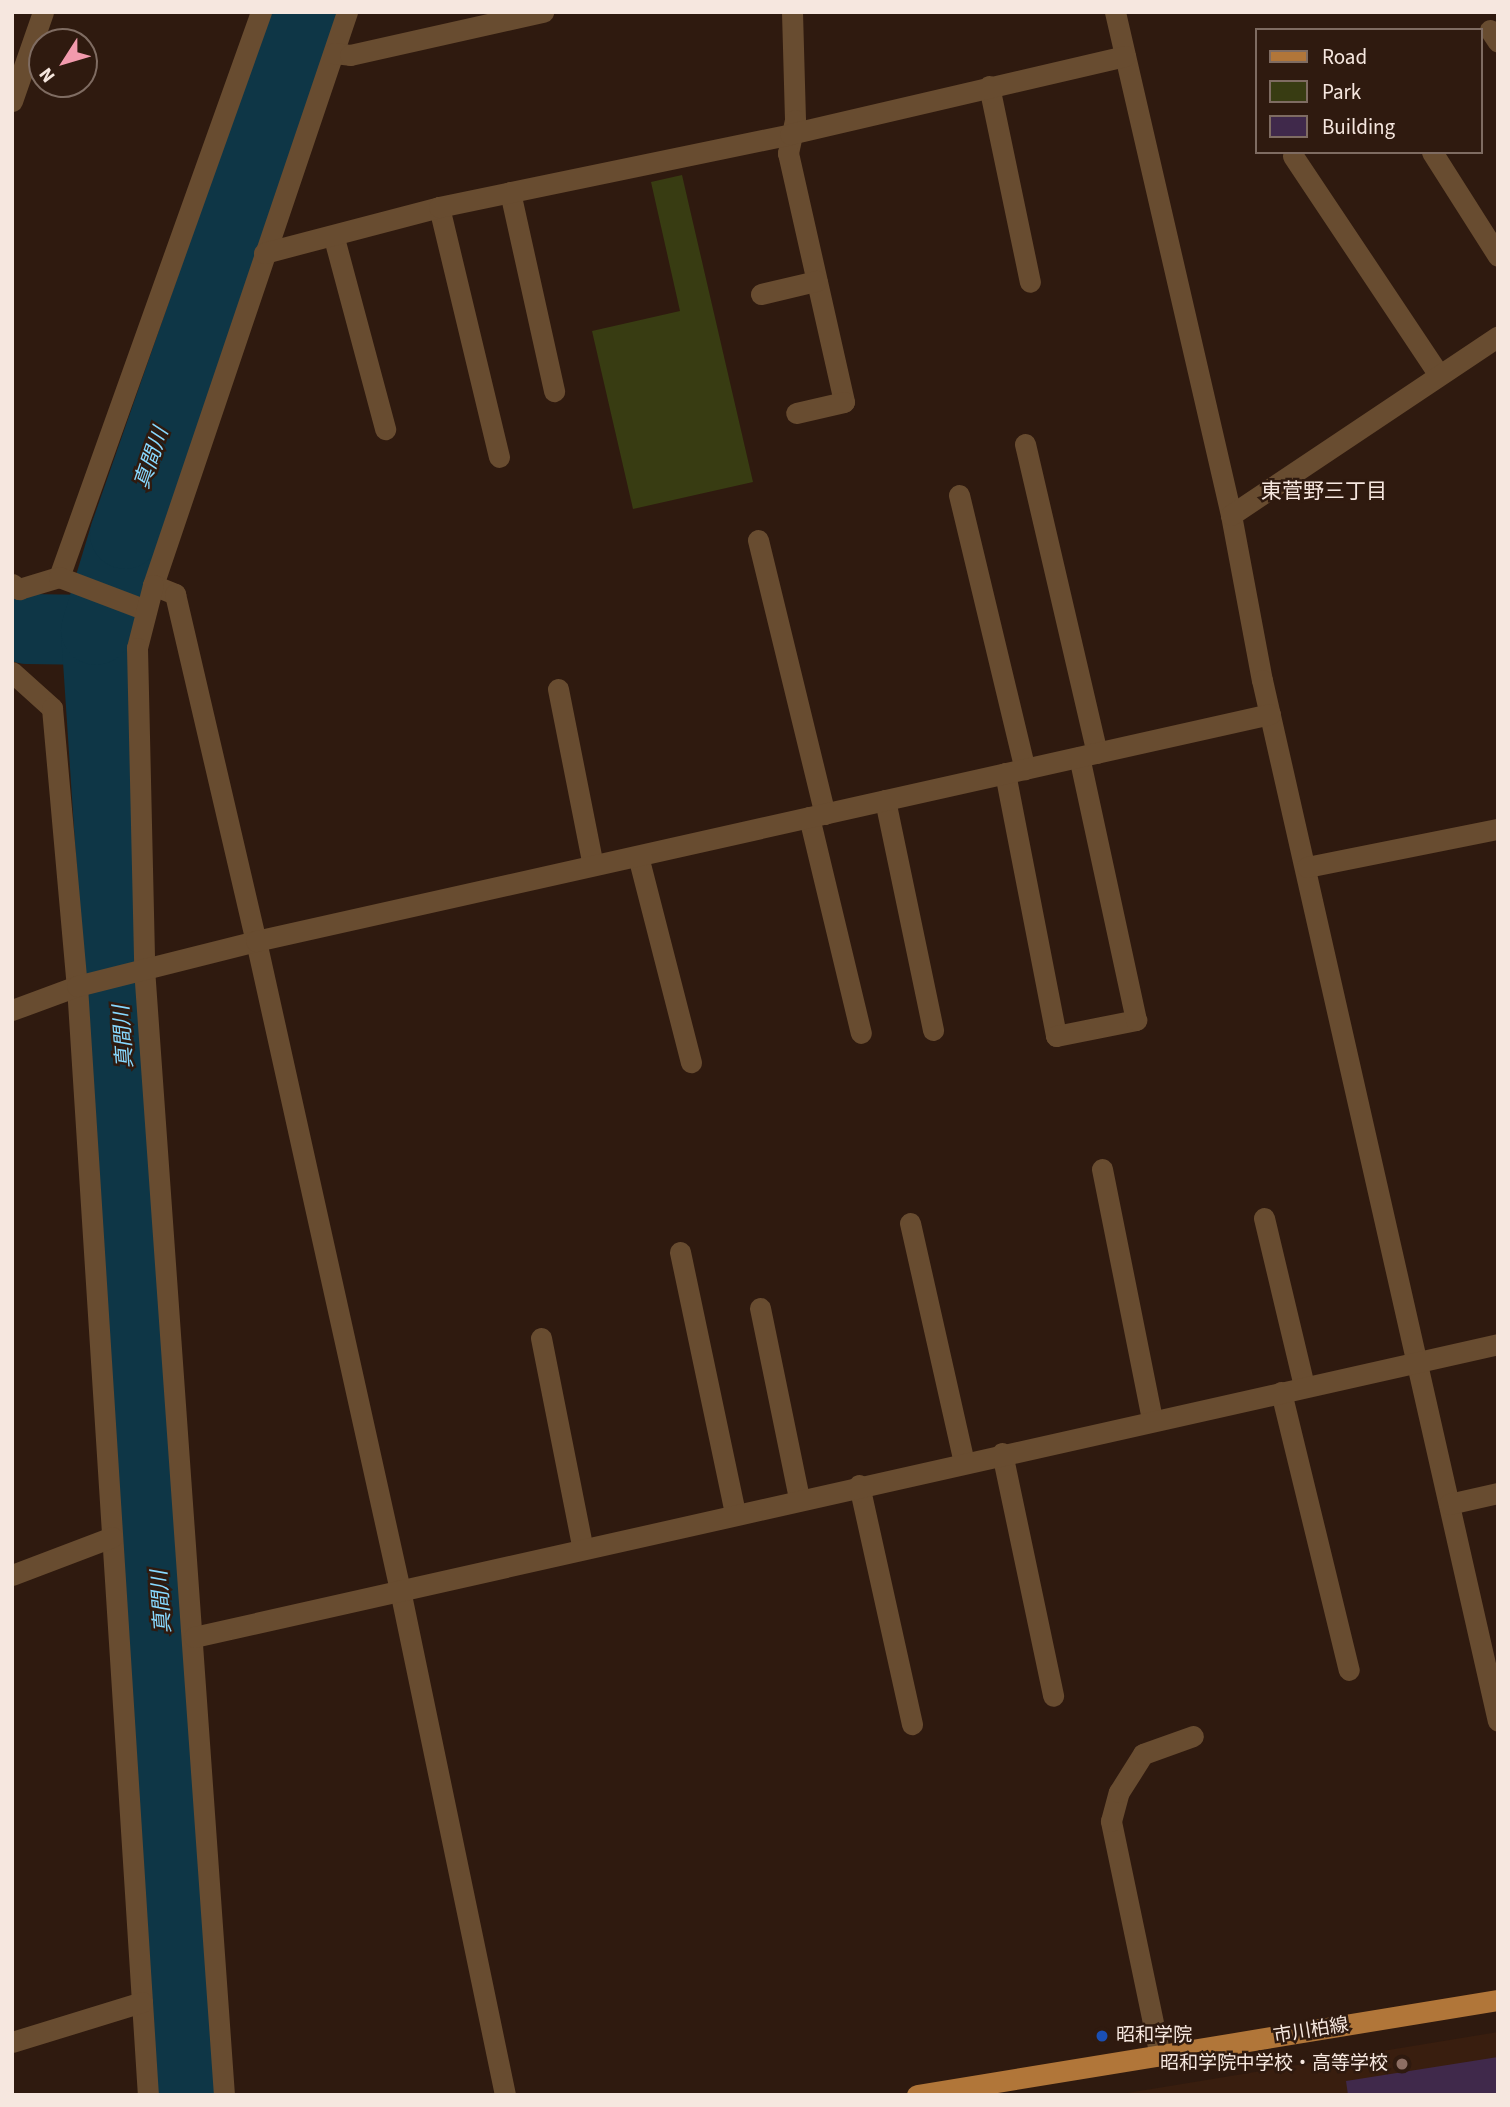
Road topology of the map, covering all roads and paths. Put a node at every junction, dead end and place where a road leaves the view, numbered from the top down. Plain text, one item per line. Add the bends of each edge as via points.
1 (43, 12) edge
2 (261, 12) edge
3 (347, 12) edge
4 (543, 12) edge
5 (792, 12) edge
6 (1115, 12) edge
7 (334, 53) junction
8 (1125, 57) junction
9 (989, 86) junction
10 (12, 101) edge
11 (790, 134) junction
12 (1433, 154) edge
13 (1293, 156) dead end
14 (510, 192) junction
15 (439, 208) junction
16 (334, 238) junction
17 (264, 253) junction
18 (1498, 256) edge
19 (816, 281) junction
20 (1030, 282) dead end
21 (761, 293) dead end
22 (1498, 335) edge
23 (1439, 375) junction
24 (554, 391) dead end
25 (796, 412) dead end
26 (385, 429) dead end
27 (1026, 444) dead end
28 (499, 457) dead end
29 (958, 495) dead end
30 (1231, 515) junction
31 (758, 540) dead end
32 (59, 576) junction
33 (12, 584) edge
34 (153, 585) junction
35 (136, 605) junction
36 (12, 672) edge
37 (558, 689) dead end
38 (1270, 714) junction
39 (1088, 755) junction
40 (1015, 771) junction
41 (885, 800) junction
42 (817, 816) junction
43 (1498, 829) edge
44 (638, 856) junction
45 (593, 865) junction
46 (1307, 867) junction
47 (256, 941) junction
48 (144, 968) junction
49 (77, 986) junction
50 (12, 1010) edge
51 (933, 1030) dead end
52 (861, 1033) dead end
53 (691, 1062) dead end
54 (1102, 1169) dead end
55 (1264, 1218) dead end
56 (910, 1223) dead end
57 (680, 1252) dead end
58 (760, 1308) dead end
59 (541, 1338) dead end
60 (1498, 1344) edge
61 (1417, 1362) junction
62 (1304, 1386) junction
63 (1281, 1392) junction
64 (1152, 1420) junction
65 (1002, 1453) junction
66 (964, 1462) junction
67 (859, 1485) junction
68 (1498, 1493) edge
69 (799, 1498) junction
70 (1449, 1504) junction
71 (735, 1512) junction
72 (112, 1537) junction
73 (582, 1546) junction
74 (12, 1575) edge
75 (400, 1590) junction
76 (194, 1637) junction
77 (1491, 1661) edge
78 (1349, 1670) dead end
79 (1053, 1696) dead end
80 (1498, 1721) edge
81 (912, 1724) dead end
82 (1194, 1736) dead end
83 (1498, 2000) edge
84 (142, 2002) junction
85 (12, 2042) edge
86 (1160, 2056) junction
87 (148, 2095) edge
88 (223, 2095) edge
89 (505, 2095) edge
90 (917, 2095) edge

1 - 10 street
2 - 32 street
3 - 7 street
4 - 7 street via 350,55
5 - 11 street via 795,120
6 - 8 street
7 - 17 street
8 - 9 street
8 - 30 street
9 - 11 street
9 - 20 street
11 - 14 street
11 - 19 street via 788,153
12 - 18 street
13 - 23 street
14 - 15 street
14 - 24 street
15 - 16 street
15 - 28 street
16 - 17 street
16 - 26 street
17 - 34 street
19 - 21 street
19 - 25 street via 845,402
22 - 23 street
23 - 30 street
27 - 39 street
29 - 40 street
30 - 38 street
31 - 42 street
32 - 33 street via 19,589
32 - 35 street
34 - 35 street
34 - 47 street via 176,594
35 - 48 street
36 - 49 street via 52,708
37 - 45 street
38 - 39 street
38 - 46 street
39 - 40 street
39 - 40 street via 1136,1020 1056,1036
40 - 41 street
41 - 42 street
41 - 51 street
42 - 44 street
42 - 52 street
43 - 46 street
44 - 45 street
44 - 53 street
45 - 47 street
46 - 61 street
47 - 48 street
47 - 75 street
48 - 49 street
48 - 76 street
49 - 50 street
49 - 72 street
54 - 64 street
55 - 62 street
56 - 66 street
57 - 71 street
58 - 69 street
59 - 73 street
60 - 61 street
61 - 62 street
61 - 70 street
62 - 63 street
63 - 64 street
63 - 78 street
64 - 65 street
65 - 66 street
65 - 79 street
66 - 67 street
67 - 69 street
67 - 81 street
68 - 70 street
69 - 71 street
70 - 77 street
71 - 73 street
72 - 74 street
72 - 84 street
73 - 75 street
75 - 76 street
75 - 89 street
76 - 88 street
77 - 80 street
82 - 86 street via 1143,1754 1119,1792 1111,1821
83 - 86 main road, 市川柏線
84 - 85 street
84 - 87 street
86 - 90 main road, 市川柏線

